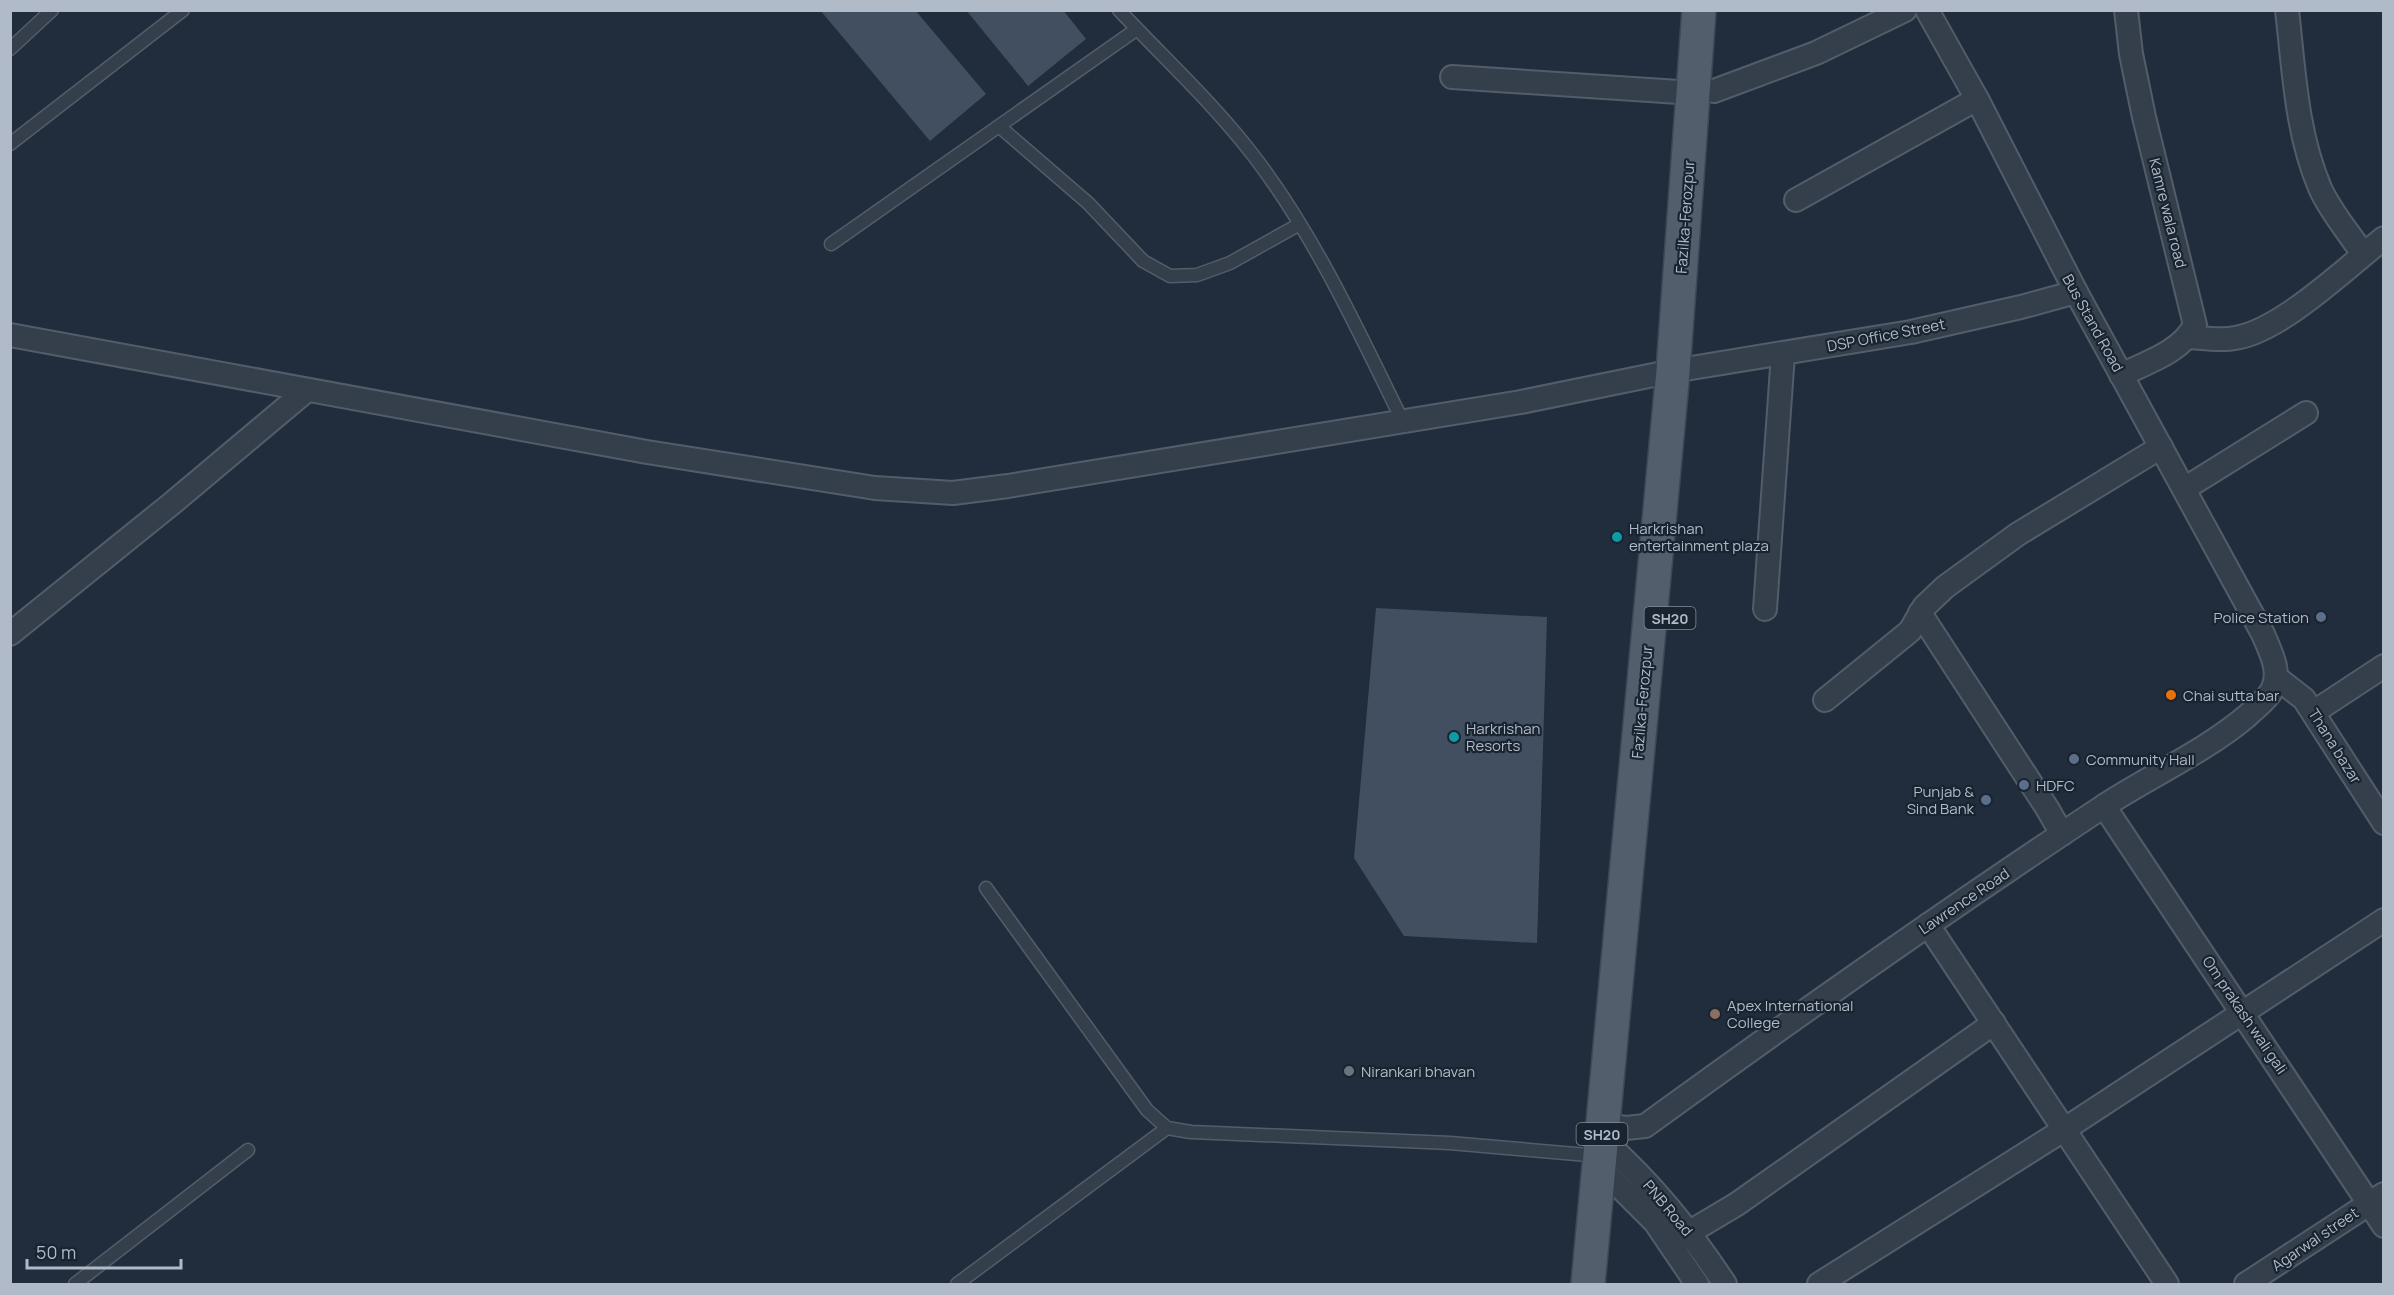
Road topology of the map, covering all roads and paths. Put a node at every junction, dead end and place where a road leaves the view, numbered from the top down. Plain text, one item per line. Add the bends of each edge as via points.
1 (52, 10) edge
2 (183, 10) edge
3 (1119, 10) edge
4 (1699, 10) edge
5 (1719, 10) edge
6 (1905, 10) edge
7 (1927, 10) edge
8 (2126, 10) edge
9 (2287, 10) edge
10 (1137, 29) junction
11 (10, 49) edge
12 (1452, 77) dead end
13 (1704, 92) junction
14 (1977, 99) junction
15 (1000, 127) junction
16 (10, 144) edge
17 (1796, 200) dead end
18 (1299, 225) junction
19 (2384, 238) edge
20 (831, 244) dead end
21 (2362, 254) junction
22 (2076, 292) junction
23 (10, 335) edge
24 (2189, 337) junction
25 (1783, 354) junction
26 (1684, 370) junction
27 (2121, 375) junction
28 (307, 390) junction
29 (2306, 413) dead end
30 (1403, 422) junction
31 (2161, 447) junction
32 (2184, 489) junction
33 (1765, 609) dead end
34 (1920, 613) junction
35 (10, 634) edge
36 (2384, 666) edge
37 (2277, 678) junction
38 (1825, 700) dead end
39 (2314, 712) junction
40 (2104, 806) junction
41 (2384, 823) edge
42 (2062, 834) junction
43 (986, 888) dead end
44 (2384, 920) edge
45 (1928, 925) junction
46 (2244, 1013) junction
47 (1994, 1023) junction
48 (1167, 1128) junction
49 (2065, 1129) junction
50 (248, 1150) dead end
51 (1610, 1151) junction
52 (2376, 1198) edge
53 (2384, 1226) edge
54 (1690, 1232) junction
55 (1672, 1247) junction
56 (75, 1284) edge
57 (957, 1284) edge
58 (1588, 1284) edge
59 (1611, 1284) edge
60 (1697, 1284) edge
61 (1725, 1284) edge
62 (1819, 1284) edge
63 (2167, 1284) edge
64 (2246, 1284) edge

1 - 11 lane
2 - 16 lane
3 - 10 lane
4 - 13 main road, Fazilka-Ferozpur / SH20
5 - 13 main road, Fazilka-Ferozpur / SH20
6 - 13 street via 1816,53
7 - 14 street, Bus Stand Road
8 - 24 street, Kamre wala road via 2144,117 2193,314 2195,325
9 - 21 street via 2300,127 2308,154 2321,190
10 - 15 lane
10 - 18 lane via 1252,155
12 - 13 street
13 - 26 main road, Fazilka-Ferozpur / SH20
14 - 17 street
14 - 22 street, Bus Stand Road
15 - 18 lane via 1088,203 1143,261 1170,276 1197,275 1230,263
15 - 20 lane
18 - 30 lane via 1346,305
19 - 21 street
21 - 24 street via 2285,317 2259,332 2234,339
22 - 25 street, DSP Office Street via 1911,332
22 - 27 street, Bus Stand Road
23 - 28 street, DSP Office Street
24 - 27 street via 2176,348
25 - 26 street, DSP Office Street
25 - 33 street
26 - 30 street, DSP Office Street
26 - 51 main road, Fazilka-Ferozpur / SH20 via 1655,769
27 - 31 street, Bus Stand Road
28 - 30 street, DSP Office Street via 647,452 875,488 953,493
28 - 35 street
29 - 32 street
31 - 32 street, Bus Stand Road
31 - 34 street via 2018,534 1945,587
32 - 37 street, Bus Stand Road via 2263,634
34 - 38 street via 1910,631
34 - 42 street
36 - 39 street
37 - 39 street, Thana bazar
37 - 40 street, Lawrence Road via 2272,691 2235,725
39 - 41 street, Thana bazar
40 - 42 street, Lawrence Road
40 - 46 street, Om prakash wali gali
42 - 45 street, Lawrence Road
43 - 48 lane via 1148,1110
44 - 46 street
45 - 47 street
45 - 51 street, Lawrence Road
46 - 49 street
46 - 52 street, Om prakash wali gali
47 - 49 street
47 - 54 street via 1737,1204
48 - 51 lane
48 - 57 lane
49 - 62 street
49 - 63 street
50 - 56 lane
51 - 54 street, PNB Road via 1656,1191
51 - 55 street, PNB Road
51 - 58 main road, Fazilka-Ferozpur / SH20
51 - 59 main road, Fazilka-Ferozpur / SH20
52 - 53 street, Om prakash wali gali
52 - 64 street, Agarwal street
54 - 55 street
54 - 61 street, PNB Road
55 - 60 street, PNB Road

